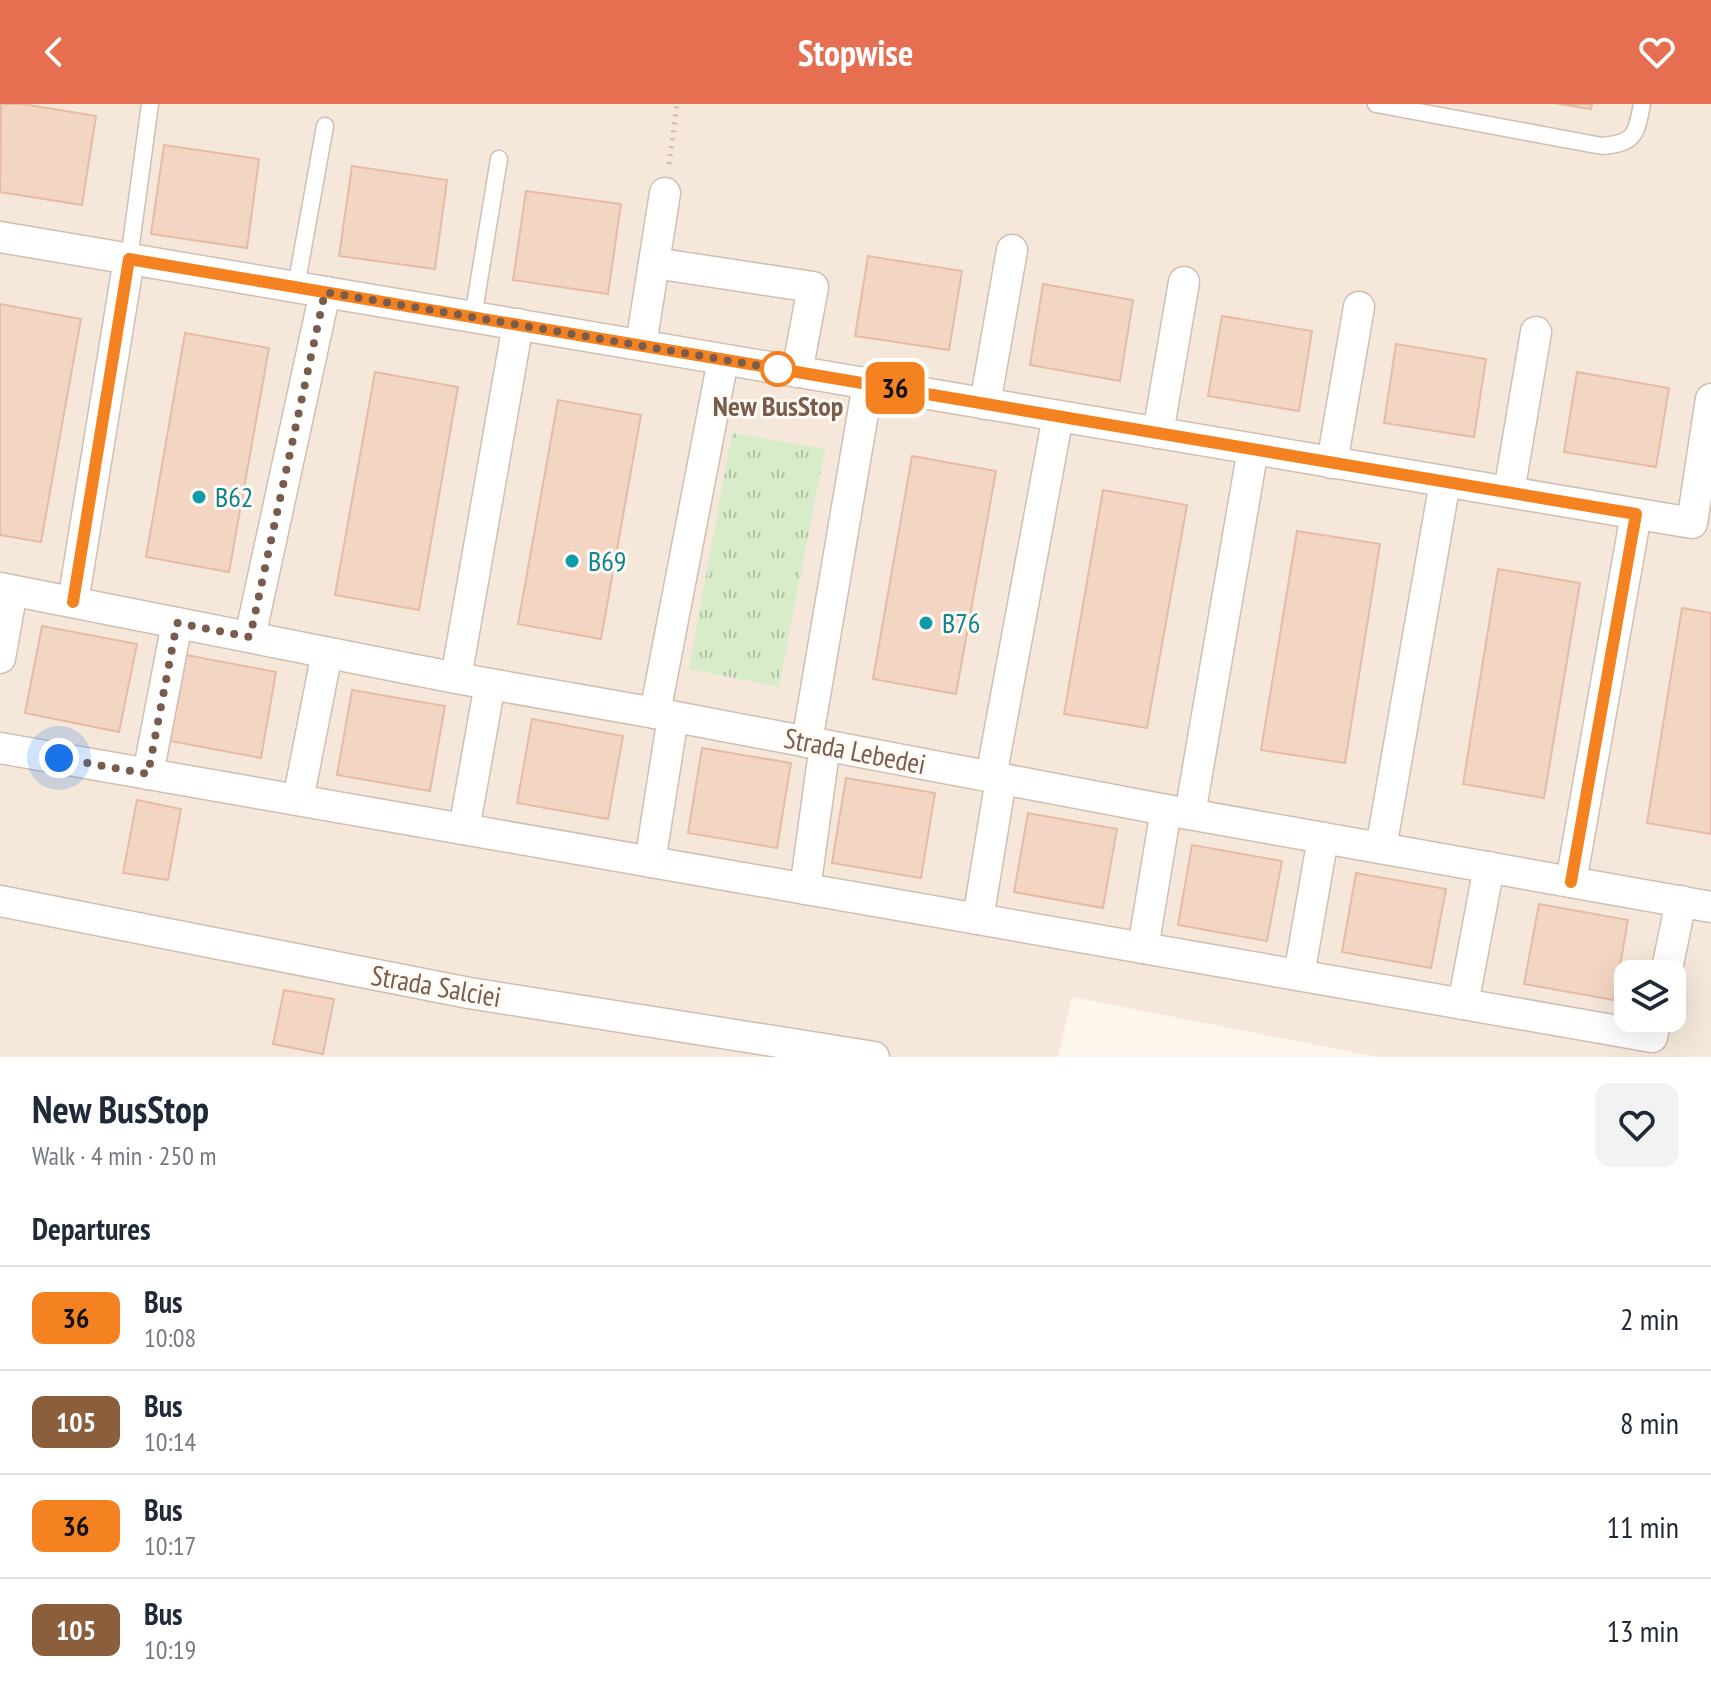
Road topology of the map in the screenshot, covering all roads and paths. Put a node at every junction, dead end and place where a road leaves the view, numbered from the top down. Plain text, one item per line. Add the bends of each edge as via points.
1 (150, 104) edge
2 (677, 104) edge
3 (1376, 104) edge
4 (1642, 104) edge
5 (1449, 110) edge
6 (325, 126) dead end
7 (499, 159) dead end
8 (665, 193) joint
9 (0, 237) edge
10 (1012, 250) dead end
11 (129, 259) junction
12 (654, 263) junction
13 (1184, 282) dead end
14 (310, 289) junction
15 (1359, 307) dead end
16 (473, 317) junction
17 (518, 324) junction
18 (1536, 332) dead end
19 (641, 345) junction
20 (723, 360) junction
21 (797, 372) junction
22 (868, 384) junction
23 (1711, 399) edge
24 (985, 404) junction
25 (1058, 416) junction
26 (1158, 433) junction
27 (1253, 449) junction
28 (1332, 463) junction
29 (1445, 482) junction
30 (1509, 492) junction
31 (1636, 514) junction
32 (6, 589) edge
33 (73, 602) junction
34 (177, 623) junction
35 (250, 637) junction
36 (327, 653) junction
37 (0, 658) edge
38 (456, 678) junction
39 (490, 684) junction
40 (664, 715) junction
41 (816, 744) junction
42 (0, 748) edge
43 (148, 774) junction
44 (996, 778) junction
45 (298, 800) junction
46 (1178, 812) junction
47 (464, 829) junction
48 (1323, 838) junction
49 (1381, 848) junction
50 (650, 862) junction
51 (1489, 867) junction
52 (1571, 882) junction
53 (805, 889) junction
54 (0, 901) edge
55 (1681, 901) junction
56 (1711, 907) edge
57 (978, 919) junction
58 (1143, 948) junction
59 (1669, 960) edge
60 (1299, 975) junction
61 (1463, 1004) junction
62 (1614, 1030) edge
63 (1623, 1032) edge
64 (1653, 1032) edge
65 (874, 1057) edge

1 - 11 lane
2 - 8 path
3 - 5 lane
4 - 5 lane via 1632,137 1602,146
6 - 14 lane
7 - 16 lane
8 - 12 street
9 - 11 street
10 - 24 street
11 - 14 street
11 - 33 street
12 - 19 street
12 - 21 street via 813,287
13 - 26 street
14 - 16 street
14 - 35 street
15 - 28 street
16 - 17 street
17 - 19 street
17 - 38 street
18 - 30 street
19 - 20 street
20 - 21 street
20 - 40 street
21 - 22 street
22 - 24 street
22 - 41 street
23 - 31 street via 1692,523
24 - 25 street
25 - 26 street
25 - 44 street
26 - 27 street
27 - 28 street
27 - 46 street
28 - 29 street
29 - 30 street
29 - 49 street
30 - 31 street
31 - 52 street
32 - 33 street, Strada Lebedei
32 - 37 street
33 - 34 street, Strada Lebedei
34 - 35 street, Strada Lebedei
34 - 43 street
35 - 36 street, Strada Lebedei
36 - 38 street, Strada Lebedei
36 - 45 street
38 - 39 street, Strada Lebedei
39 - 40 street, Strada Lebedei
39 - 47 street
40 - 41 street, Strada Lebedei
40 - 50 street
41 - 44 street, Strada Lebedei
41 - 53 street
42 - 43 street
43 - 45 street
44 - 46 street, Strada Lebedei
44 - 57 street
45 - 47 street
46 - 48 street, Strada Lebedei
46 - 58 street
47 - 50 street
48 - 49 street, Strada Lebedei
48 - 60 street
49 - 51 street, Strada Lebedei
50 - 53 street
51 - 52 street, Strada Lebedei
51 - 61 street
52 - 55 street, Strada Lebedei
53 - 57 street
54 - 65 street, Strada Salciei via 469,993
55 - 56 street, Strada Lebedei
55 - 59 street
57 - 58 street
58 - 60 street
60 - 61 street
61 - 62 street
63 - 64 street via 1652,1037

